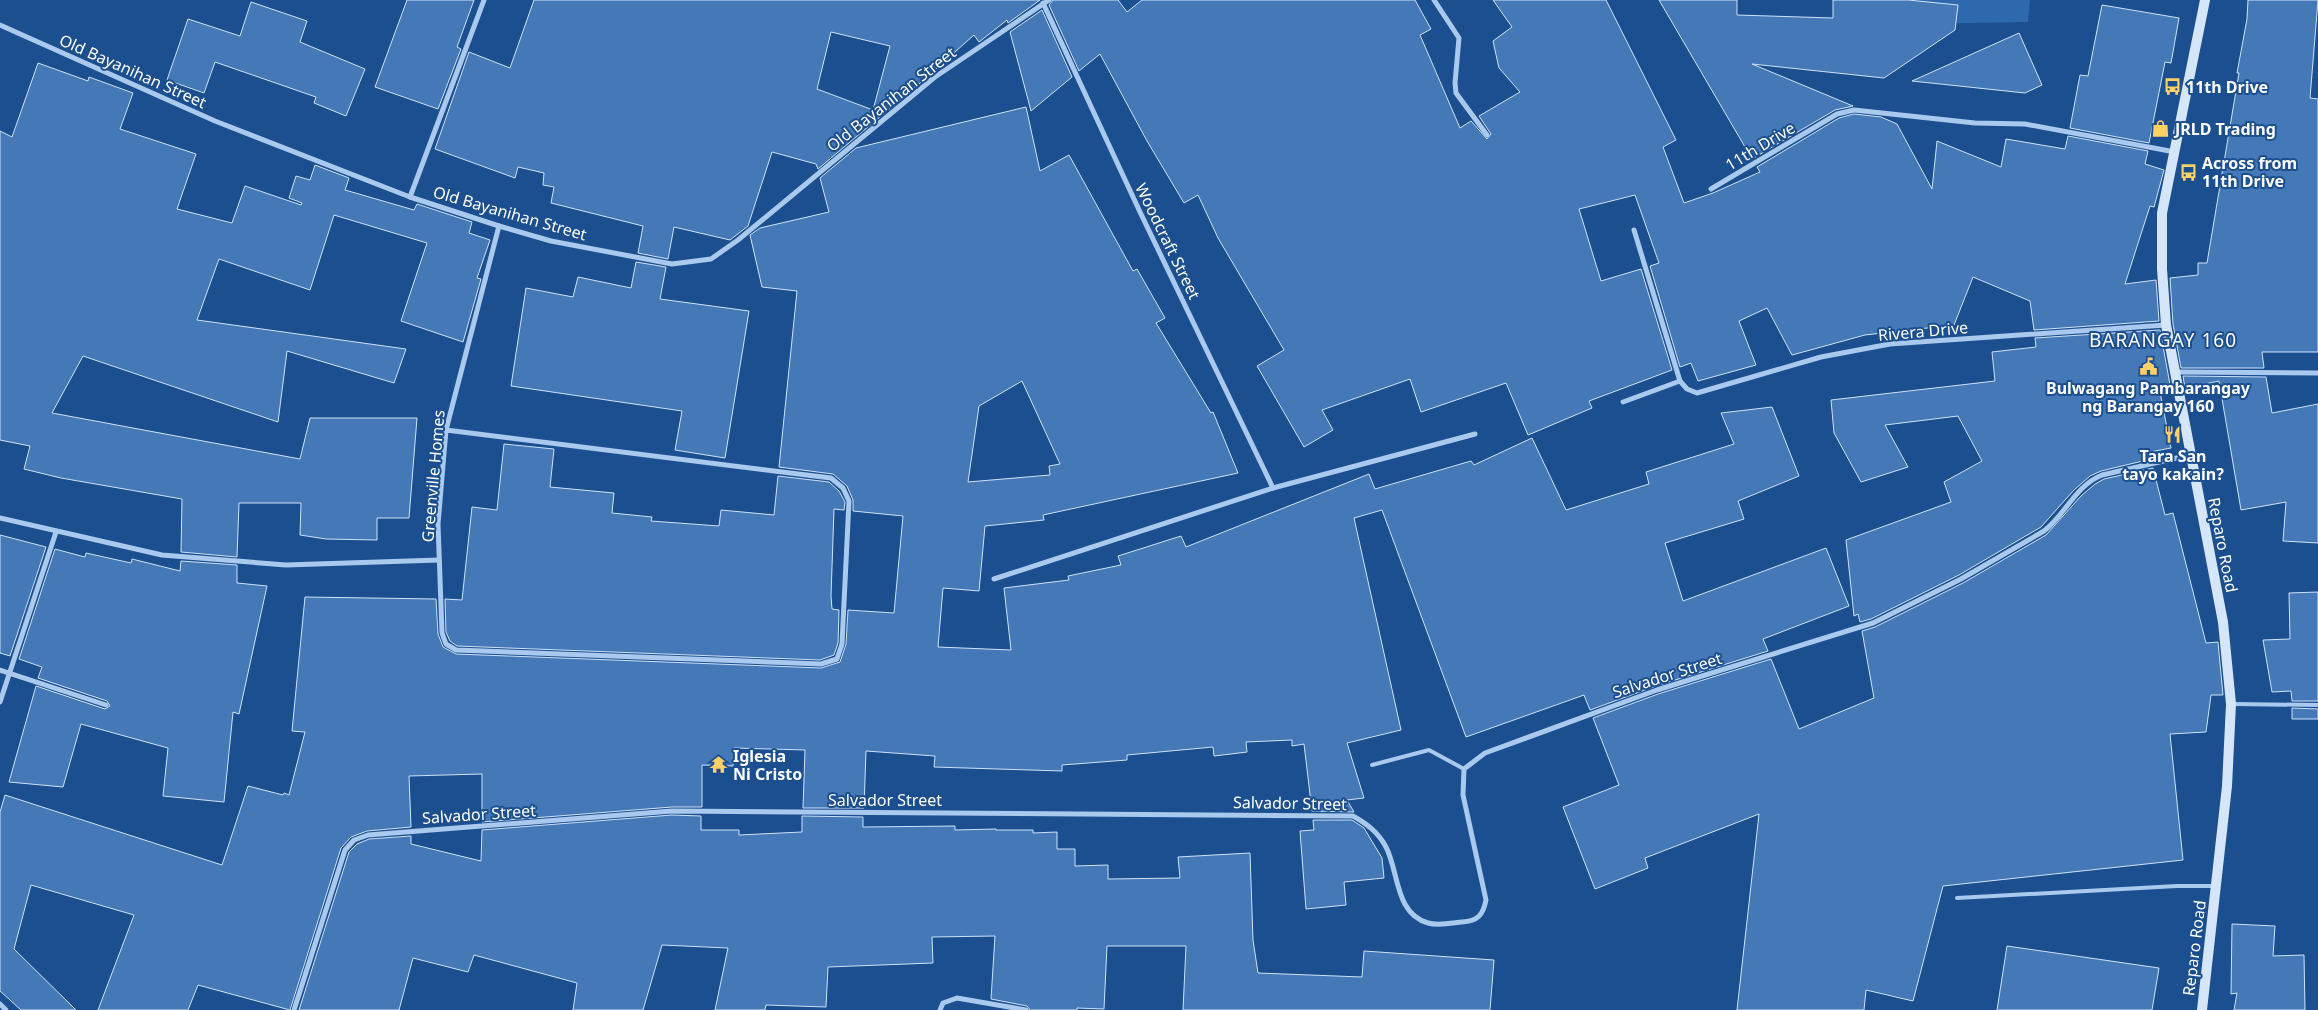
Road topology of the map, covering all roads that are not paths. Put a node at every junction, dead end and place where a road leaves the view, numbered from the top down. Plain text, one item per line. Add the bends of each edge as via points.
1 (484, 0) edge
2 (1434, 0) edge
3 (2204, 0) edge
4 (1046, 2) edge
5 (0, 25) edge
6 (1487, 135) dead end
7 (2176, 152) junction
8 (1712, 189) dead end
9 (410, 197) junction
10 (499, 226) junction
11 (1634, 230) dead end
12 (2166, 325) junction
13 (2176, 372) junction
14 (2318, 373) edge
15 (1680, 381) junction
16 (1624, 402) dead end
17 (446, 430) junction
18 (1475, 434) dead end
19 (2190, 455) junction
20 (1273, 488) junction
21 (0, 518) edge
22 (56, 532) junction
23 (439, 560) junction
24 (994, 579) dead end
25 (0, 670) edge
26 (10, 674) junction
27 (0, 702) edge
28 (2231, 704) junction
29 (106, 705) dead end
30 (2318, 705) edge
31 (1372, 765) dead end
32 (1464, 769) junction
33 (2216, 886) junction
34 (1957, 898) dead end
35 (0, 1004) edge
36 (6, 1010) edge
37 (294, 1010) edge
38 (940, 1010) edge
39 (1026, 1010) edge
40 (2202, 1010) edge

1 - 9 street
2 - 6 street via 1459,38 1456,92
3 - 7 main road, Reparo Road
4 - 10 street, Old Bayanihan Street via 934,77 711,259 672,264 551,241
4 - 20 street, Woodcraft Street via 1140,212
5 - 9 street, Old Bayanihan Street via 215,121
7 - 8 street, 11th Drive via 2025,124 1975,123 1854,110 1837,114
7 - 12 main road, Reparo Road via 2162,213
9 - 10 street, Old Bayanihan Street
10 - 17 street, Greenville Homes
11 - 15 street
12 - 13 main road, Reparo Road
12 - 15 street, Rivera Drive via 1890,344 1821,358 1697,393
13 - 14 street
13 - 19 main road, Reparo Road
15 - 16 street
17 - 23 street, Greenville Homes via 438,524
17 - 23 street, Greenville Homes via 831,478 844,488 849,500 842,644 837,659 821,664 456,650 446,644 442,633
18 - 20 street
19 - 28 main road, Reparo Road via 2223,622
19 - 32 street, Salvador Street via 2090,480 2044,531 1961,579 1873,623 1648,693 1485,753
20 - 24 street
21 - 22 street
22 - 23 street via 162,555 286,564
22 - 26 street
25 - 26 street
26 - 27 street
26 - 29 street
28 - 30 lane
28 - 33 main road, Reparo Road via 2227,786
31 - 32 lane via 1429,750
32 - 37 street, Salvador Street via 1463,795 1486,900 1484,912 1475,921 1430,924 1416,919 1404,905 1386,847 1372,827 1353,816 672,812 368,835 354,840 345,850
33 - 34 lane
33 - 40 main road, Reparo Road
35 - 36 street
38 - 39 street via 943,1003 957,998

